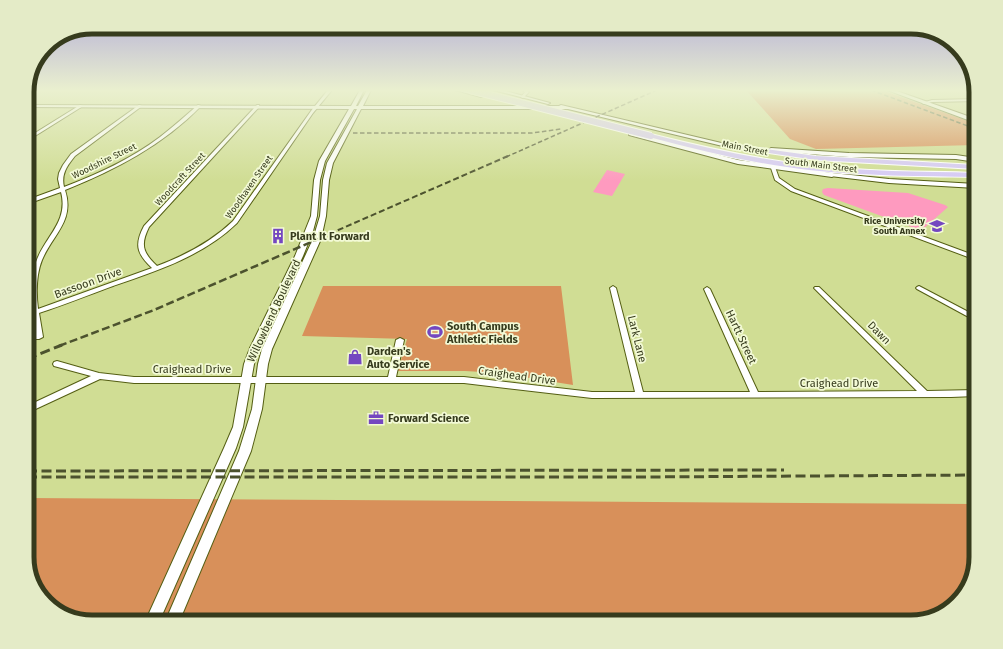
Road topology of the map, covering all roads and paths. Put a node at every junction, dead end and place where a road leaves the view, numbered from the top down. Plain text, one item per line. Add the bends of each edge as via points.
1 (59, 120) edge
2 (120, 120) edge
3 (182, 120) edge
4 (245, 120) edge
5 (306, 120) edge
6 (348, 120) edge
7 (351, 120) edge
8 (579, 120) edge
9 (595, 120) edge
10 (599, 120) edge
11 (622, 120) edge
12 (652, 134) junction
13 (34, 136) edge
14 (731, 146) joint
15 (326, 152) junction
16 (335, 153) junction
17 (969, 166) edge
18 (969, 166) edge
19 (773, 168) junction
20 (832, 175) junction
21 (969, 175) edge
22 (969, 179) edge
23 (969, 186) edge
24 (63, 189) junction
25 (34, 199) edge
26 (310, 231) junction
27 (320, 231) junction
28 (969, 255) edge
29 (156, 268) junction
30 (613, 288) dead end
31 (817, 288) dead end
32 (919, 288) dead end
33 (707, 289) dead end
34 (280, 297) junction
35 (291, 297) junction
36 (35, 312) junction
37 (969, 315) edge
38 (39, 337) dead end
39 (272, 337) junction
40 (260, 338) junction
41 (400, 340) dead end
42 (57, 364) dead end
43 (99, 376) junction
44 (392, 380) junction
45 (246, 381) junction
46 (260, 381) junction
47 (969, 393) edge
48 (640, 394) junction
49 (755, 394) junction
50 (925, 394) junction
51 (34, 407) edge
52 (155, 615) edge
53 (175, 615) edge

1 - 13 street
2 - 24 street via 64,165 59,182
3 - 24 street, Woodshire Street via 147,148 110,169
4 - 29 street, Woodcraft Street via 147,226 140,244 145,257
5 - 29 street, Woodhaven Street via 228,230 199,249
6 - 15 main road, Willowbend Boulevard
7 - 16 main road, Willowbend Boulevard
8 - 19 main road, South Main Street via 706,154
9 - 12 highway, Main Street, bridge
10 - 12 highway, Main Street
11 - 14 main road
12 - 17 highway, Main Street via 810,163
12 - 21 highway, Main Street via 740,158 788,166
14 - 18 highway via 816,158
15 - 16 main road
15 - 26 main road, Willowbend Boulevard via 319,171
16 - 27 main road, Willowbend Boulevard via 328,172
19 - 20 main road, South Main Street
19 - 28 street via 777,179 793,190
20 - 22 highway
20 - 23 street, South Main Street
24 - 25 street, Woodshire Street
24 - 36 street via 66,198 64,217 37,267
26 - 27 main road
26 - 34 main road, Willowbend Boulevard
27 - 35 main road, Willowbend Boulevard
29 - 36 street, Bassoon Drive
30 - 48 street, Lark Lane
31 - 50 street, Dawn
32 - 37 street
33 - 49 street, Hartt Street
34 - 35 main road
34 - 40 main road, Willowbend Boulevard
35 - 39 main road, Willowbend Boulevard
36 - 38 street
39 - 40 main road
39 - 46 main road, Willowbend Boulevard
40 - 45 main road, Willowbend Boulevard via 249,364
41 - 44 street
42 - 43 street, Craighead Drive
43 - 45 street, Craighead Drive via 134,380
43 - 51 street
44 - 46 street, Craighead Drive
44 - 48 street, Craighead Drive via 464,380 576,394
45 - 46 street, Craighead Drive
45 - 52 main road, Willowbend Boulevard via 244,403 230,448
46 - 53 main road, Willowbend Boulevard via 257,409 244,451
47 - 50 street, Craighead Drive
48 - 49 street, Craighead Drive
49 - 50 street, Craighead Drive

